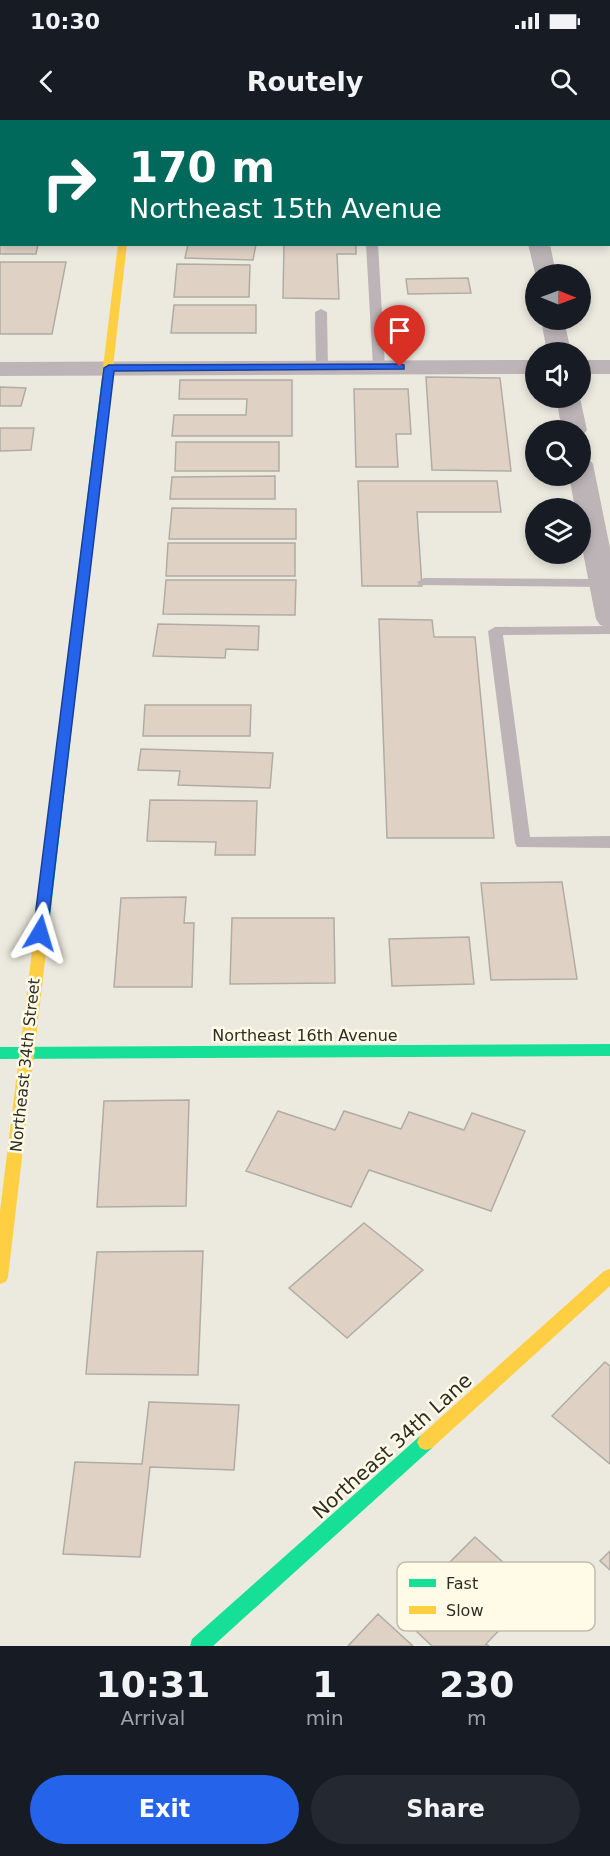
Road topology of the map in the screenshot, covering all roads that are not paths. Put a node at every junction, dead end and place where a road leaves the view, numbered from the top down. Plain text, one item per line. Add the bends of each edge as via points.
1 (123, 246) edge
2 (372, 246) edge
3 (539, 246) edge
4 (543, 264) edge
5 (321, 312) dead end
6 (525, 367) edge
7 (591, 367) edge
8 (610, 367) edge
9 (109, 368) junction
10 (322, 368) junction
11 (379, 368) junction
12 (0, 369) edge
13 (584, 486) edge
14 (424, 582) dead end
15 (603, 583) junction
16 (610, 619) edge
17 (610, 630) edge
18 (610, 842) edge
19 (610, 1050) edge
20 (0, 1053) edge
21 (26, 1053) junction
22 (610, 1276) edge
23 (0, 1277) edge
24 (199, 1646) edge

1 - 9 street, Northeast 34th Street
2 - 11 lane
3 - 4 street
5 - 10 lane
6 - 11 street
7 - 8 street
9 - 10 street
9 - 12 street
9 - 21 street, Northeast 34th Street
10 - 11 street
13 - 15 street
14 - 15 lane
15 - 16 street
17 - 18 lane via 495,631 523,843
19 - 21 street, Northeast 16th Avenue
20 - 21 street, Northeast 16th Avenue
21 - 23 street, Northeast 34th Street
22 - 24 street, Northeast 34th Lane

